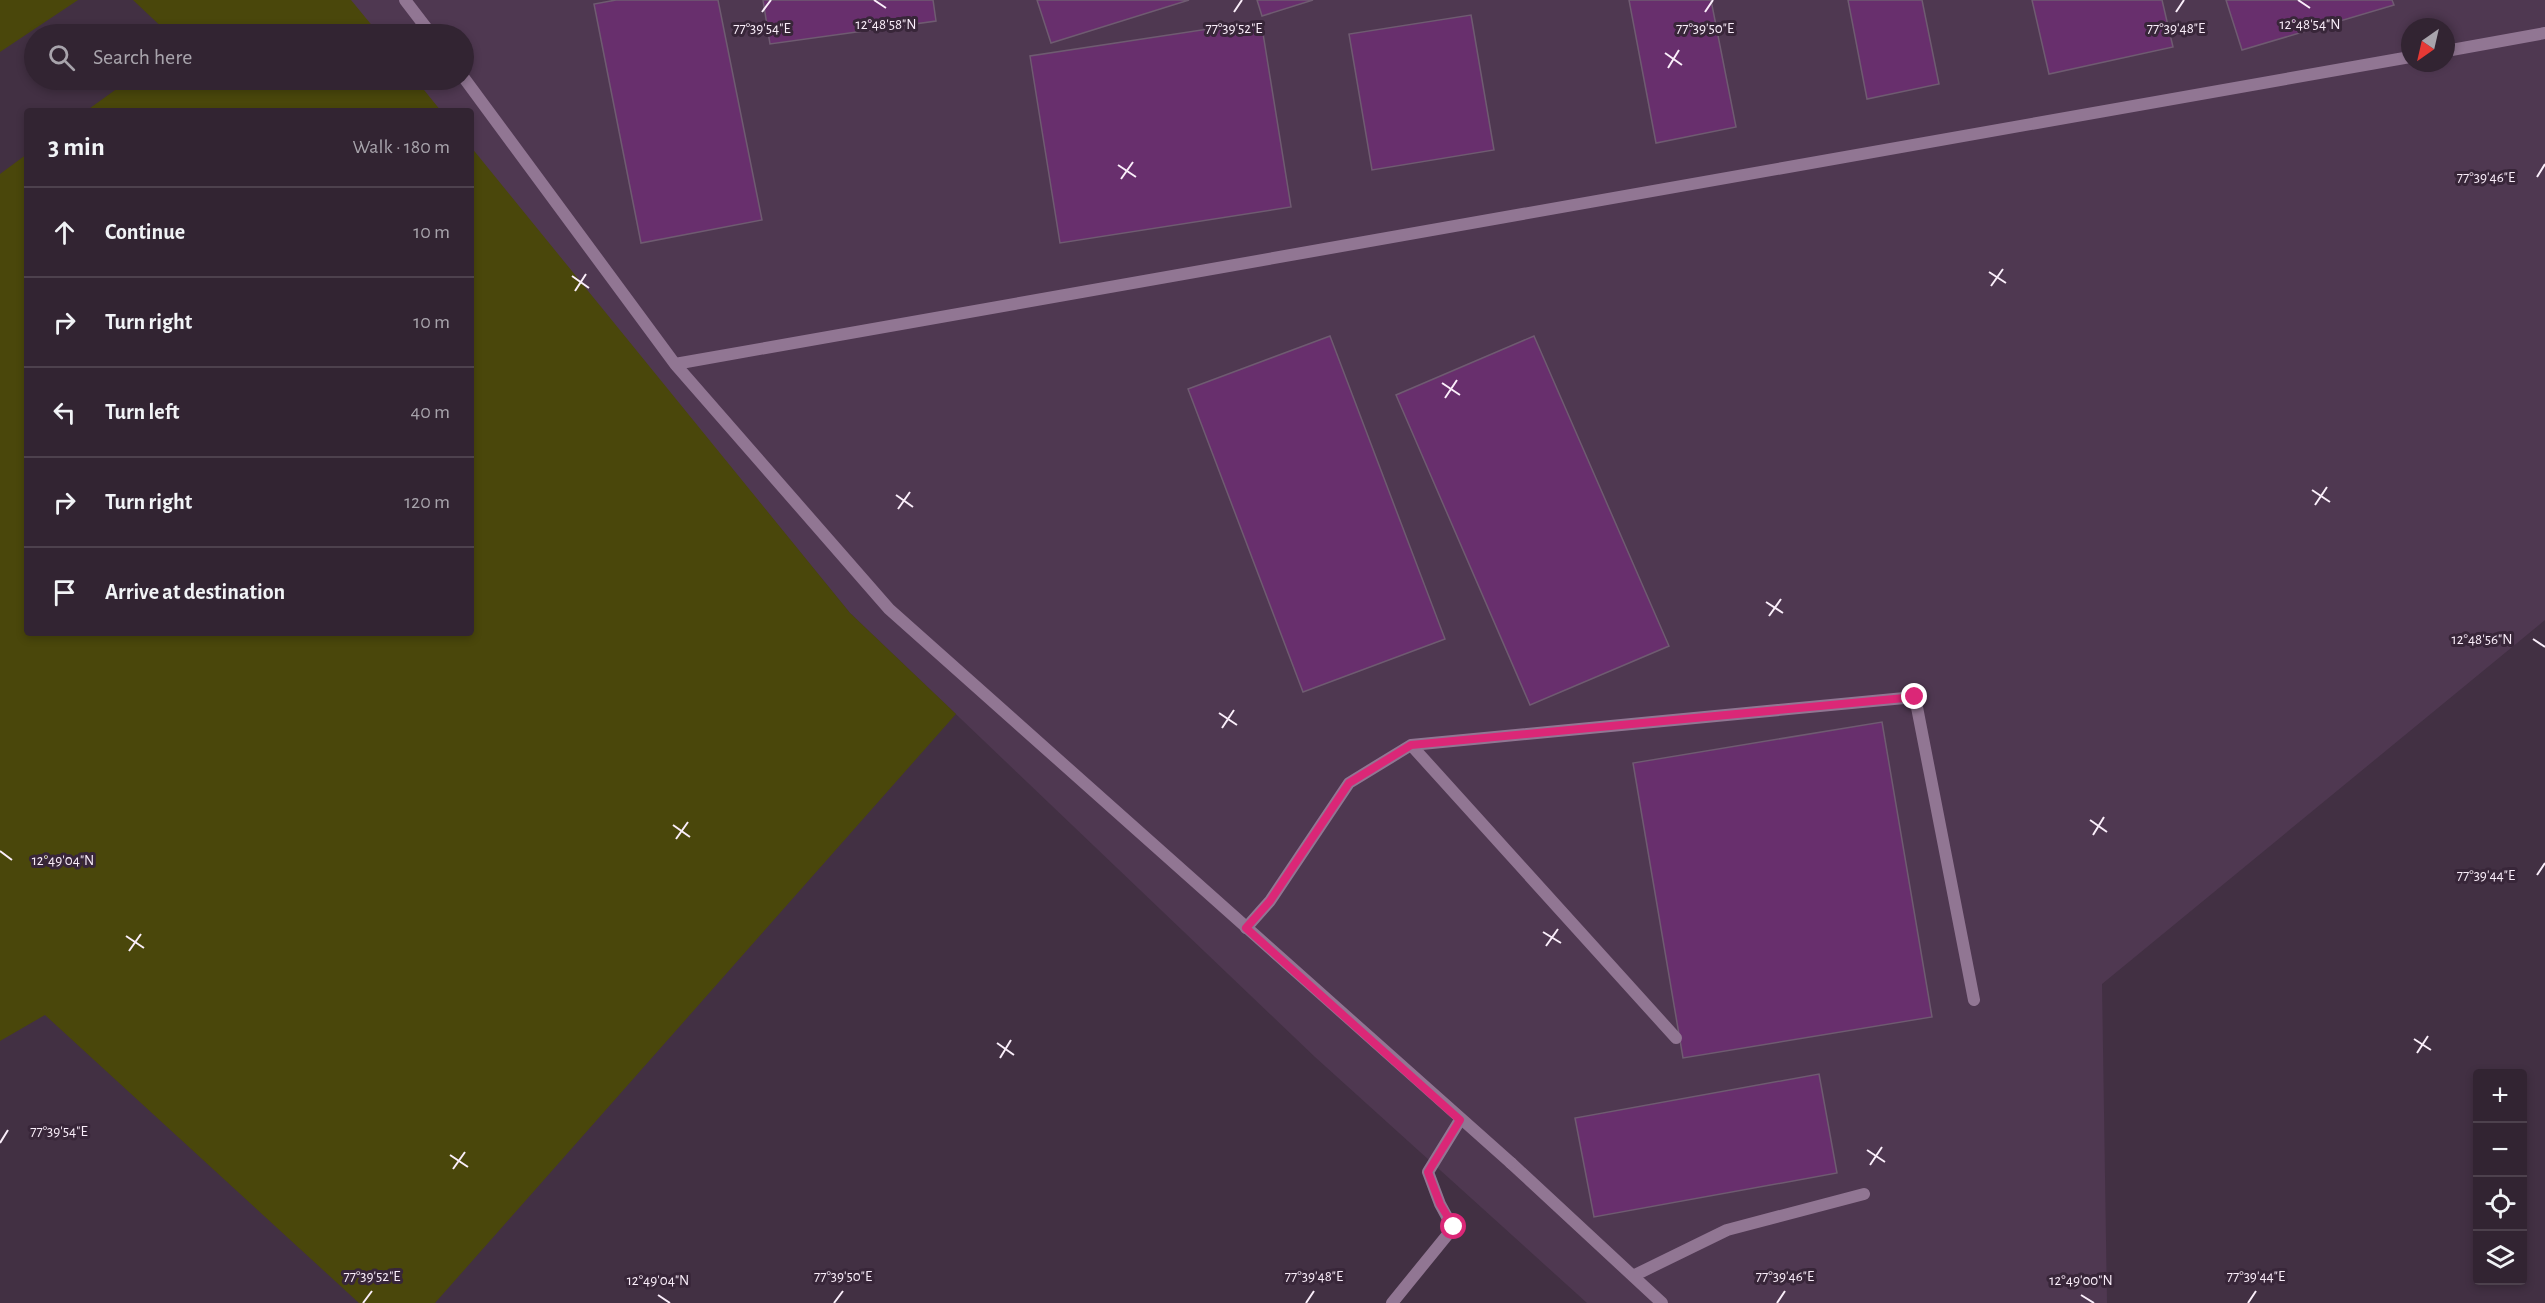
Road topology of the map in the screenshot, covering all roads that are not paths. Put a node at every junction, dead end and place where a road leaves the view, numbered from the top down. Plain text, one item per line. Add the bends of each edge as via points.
1 (405, 0) edge
2 (423, 24) edge
3 (2545, 33) edge
4 (2455, 49) edge
5 (2401, 59) edge
6 (473, 90) edge
7 (675, 364) junction
8 (1411, 745) junction
9 (1246, 928) junction
10 (1974, 1000) dead end
11 (1676, 1038) dead end
12 (1460, 1120) junction
13 (1864, 1194) dead end
14 (1633, 1276) junction
15 (1392, 1303) edge
16 (1662, 1303) edge

1 - 2 street
3 - 4 street
5 - 7 street
6 - 7 street
7 - 9 street via 889,609
8 - 9 street via 1349,783 1270,901
8 - 10 street via 1915,697
8 - 11 street
9 - 12 street
12 - 14 street
12 - 15 street via 1428,1172 1454,1227
13 - 14 street via 1727,1230
14 - 16 street

